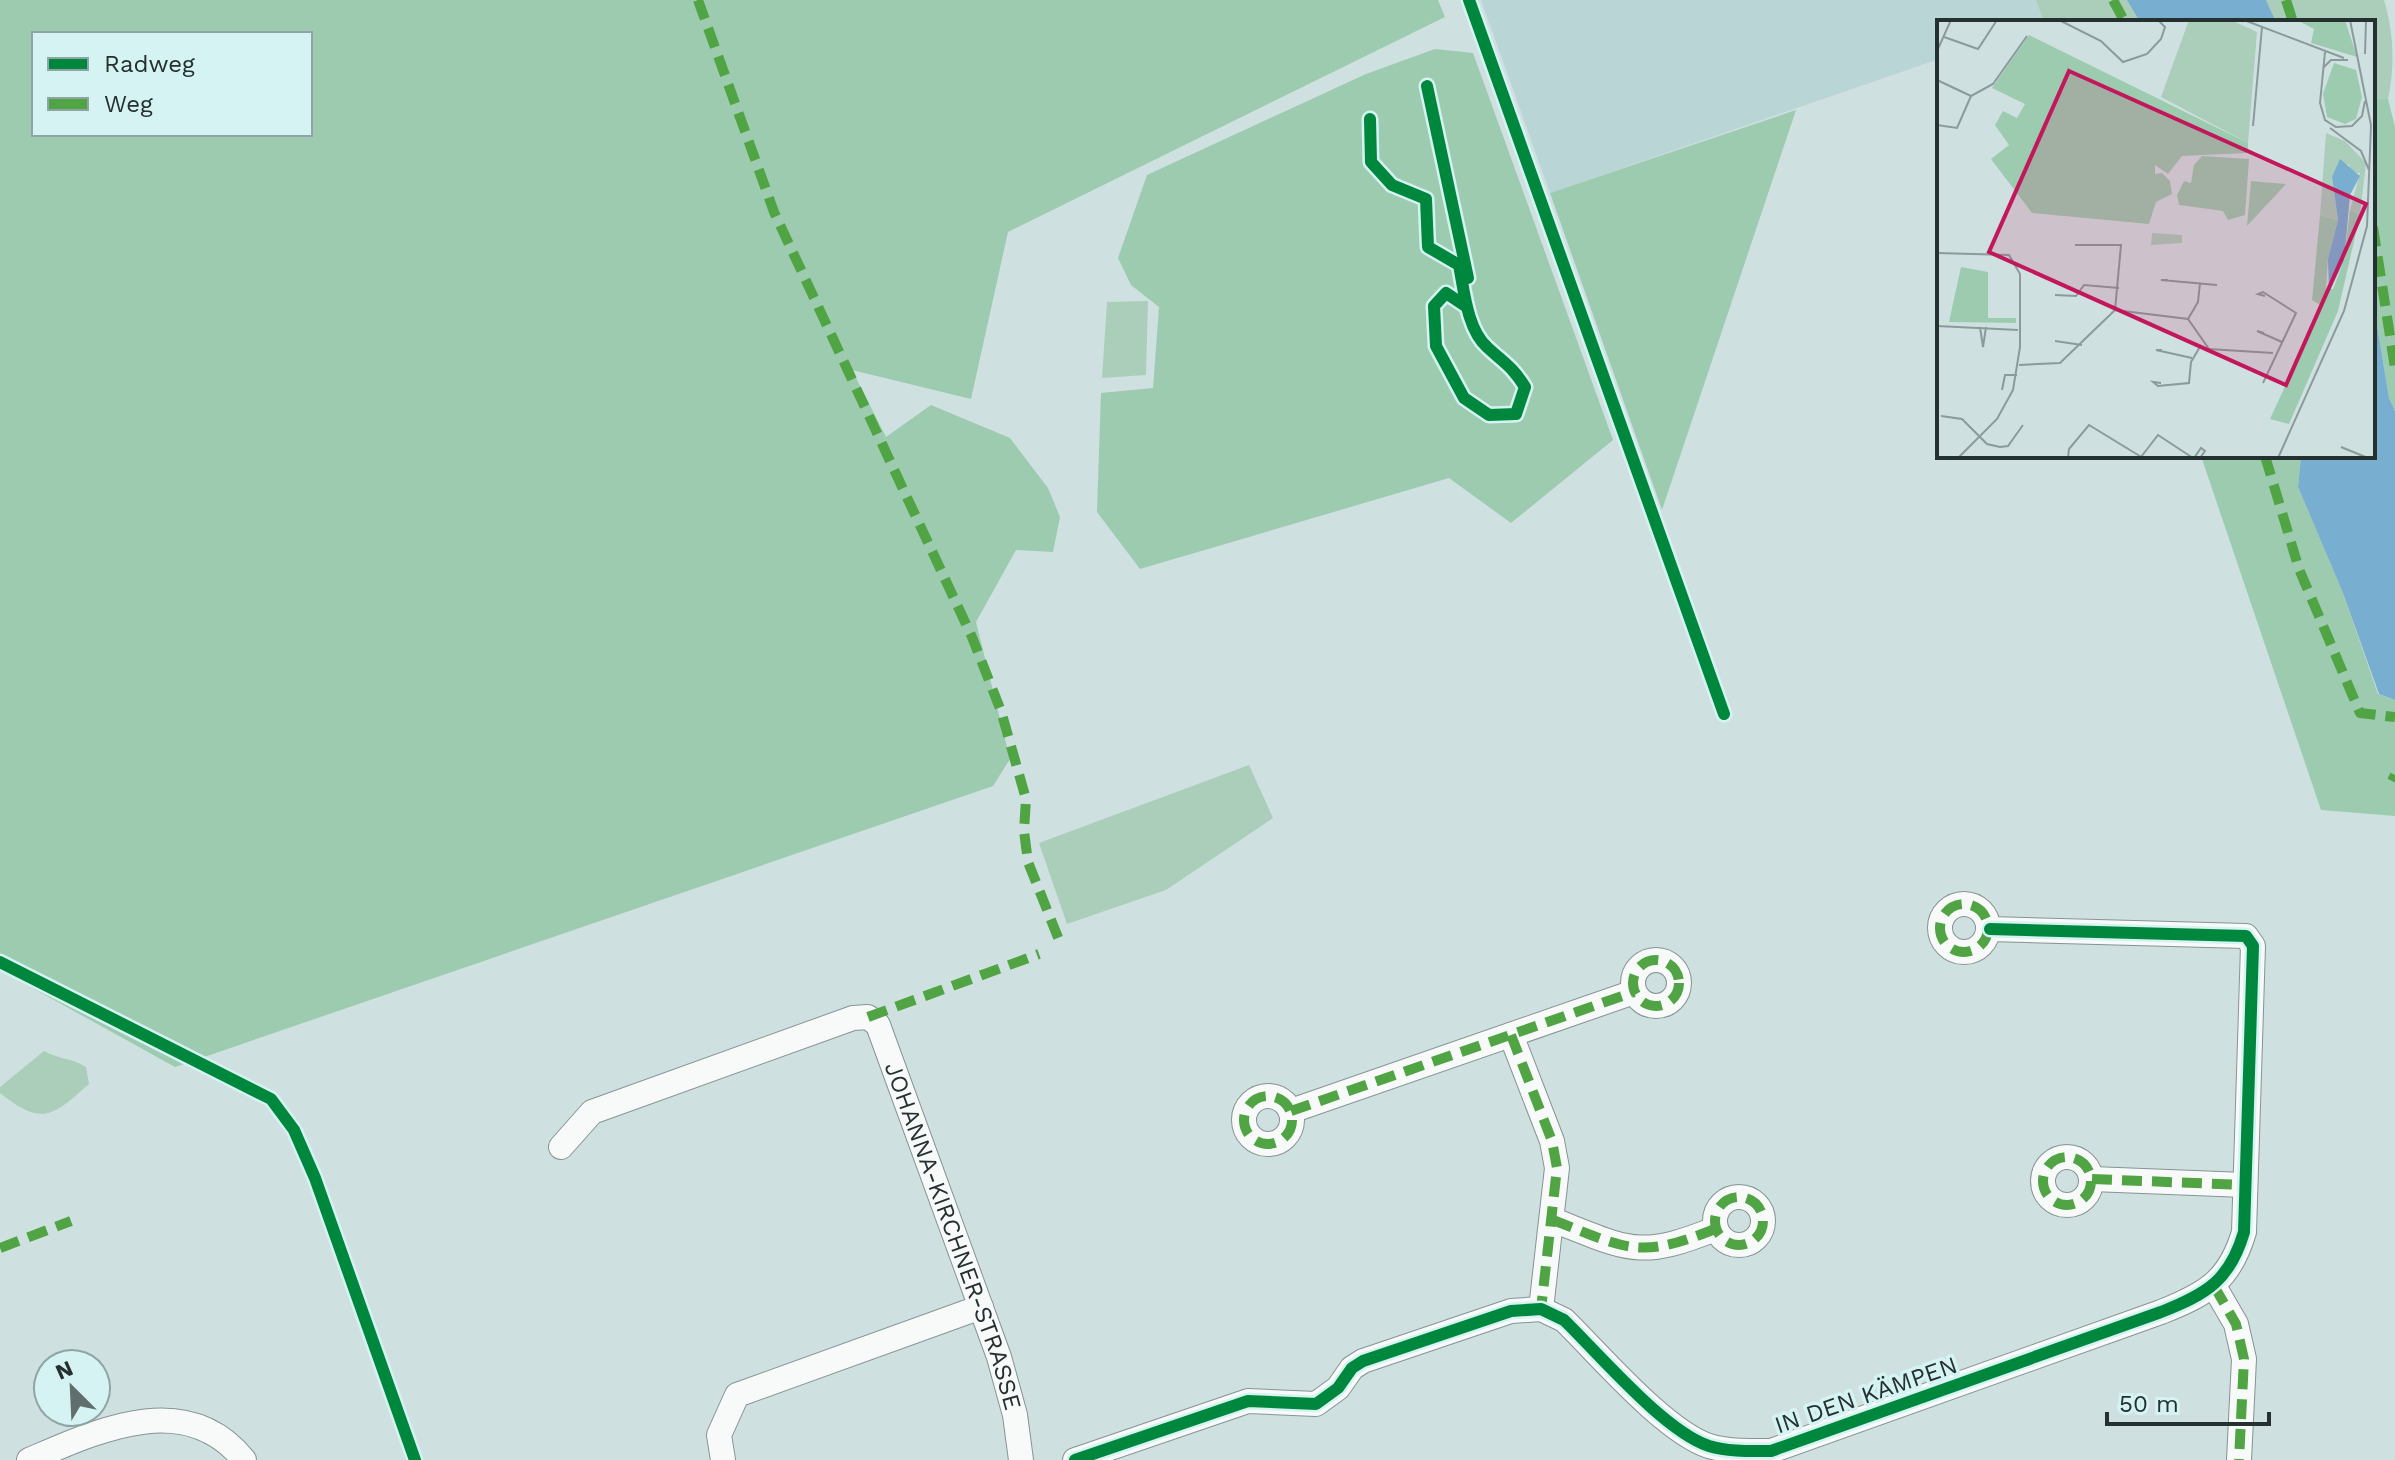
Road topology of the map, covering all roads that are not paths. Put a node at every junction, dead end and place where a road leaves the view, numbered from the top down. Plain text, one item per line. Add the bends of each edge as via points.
1 (1990, 929) dead end
2 (1634, 992) dead end
3 (1511, 1035) junction
4 (1291, 1111) dead end
5 (561, 1147) dead end
6 (2092, 1179) dead end
7 (2245, 1185) junction
8 (1553, 1220) junction
9 (1715, 1229) dead end
10 (2214, 1286) junction
11 (981, 1307) junction
12 (1541, 1309) junction
13 (1706, 1453) edge
14 (29, 1460) edge
15 (244, 1460) edge
16 (723, 1460) edge
17 (1021, 1460) edge
18 (1075, 1460) edge
19 (2239, 1460) edge

1 - 7 street via 2246,936 2253,946
2 - 3 street
3 - 4 street
3 - 8 street via 1552,1141 1557,1168
5 - 11 street, JOHANNA-KIRCHNER-STRASSE via 592,1112 868,1017 878,1025
6 - 7 street
7 - 10 street via 2244,1232 2236,1258
8 - 9 street via 1642,1250
8 - 12 street
10 - 13 street, IN DEN KÄMPEN via 2161,1312 1794,1446
10 - 19 street via 2236,1324 2244,1359
11 - 16 street via 737,1395 719,1435
11 - 17 street, JOHANNA-KIRCHNER-STRASSE via 1015,1415
12 - 13 street, IN DEN KÄMPEN via 1564,1320
12 - 18 street via 1511,1311 1363,1361 1316,1404 1248,1401
14 - 15 street via 114,1426 164,1419 213,1433

